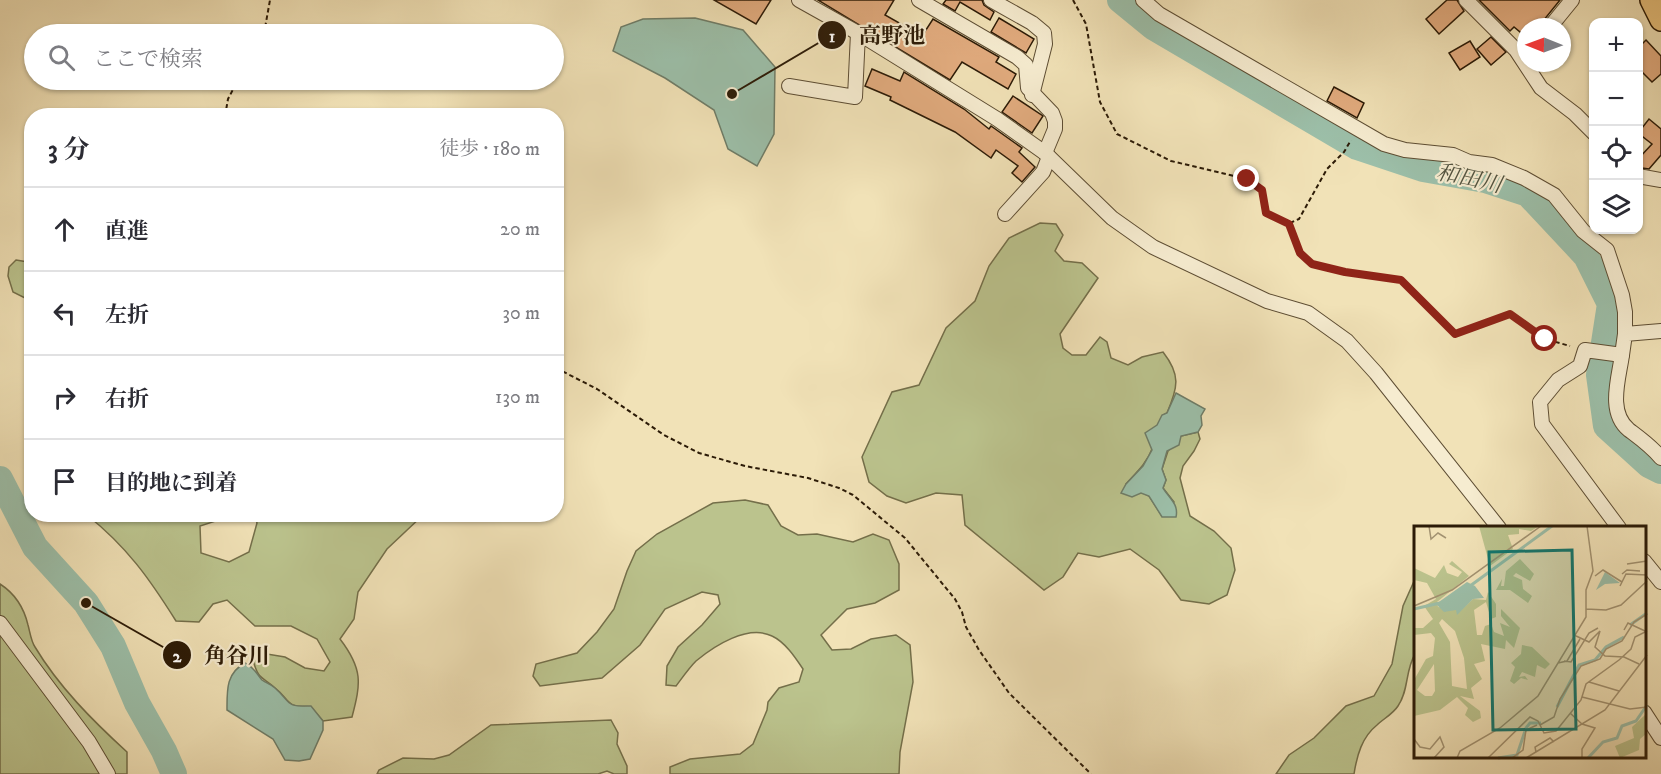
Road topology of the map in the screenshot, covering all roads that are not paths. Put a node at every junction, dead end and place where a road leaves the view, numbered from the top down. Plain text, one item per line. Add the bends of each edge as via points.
1 (799, 0) edge
2 (919, 0) edge
3 (991, 0) edge
4 (1143, 0) edge
5 (1466, 0) edge
6 (1572, 0) edge
7 (1651, 0) edge
8 (1557, 18) edge
9 (1661, 20) edge
10 (858, 33) junction
11 (1517, 45) edge
12 (1533, 72) edge
13 (789, 86) dead end
14 (1032, 95) junction
15 (1589, 129) edge
16 (1047, 155) junction
17 (1643, 177) edge
18 (1661, 180) edge
19 (1005, 214) dead end
20 (1661, 331) edge
21 (1625, 334) junction
22 (1622, 355) junction
23 (1661, 458) edge
24 (1497, 526) edge
25 (1617, 526) edge
26 (1646, 563) edge
27 (1661, 582) edge
28 (0, 623) edge
29 (1646, 715) edge
30 (1661, 738) edge
31 (108, 774) edge

1 - 10 street
2 - 14 street via 1026,64
3 - 14 street via 1044,33 1046,44
4 - 21 street via 1159,14 1384,144 1492,165 1554,195 1583,231 1607,250 1622,295
5 - 11 street
6 - 8 street
7 - 9 main road
10 - 13 street via 855,97
10 - 16 street via 997,119
12 - 15 street via 1541,88
14 - 16 street via 1052,113 1055,121
16 - 19 street via 1043,172
16 - 24 street via 1112,218 1153,247 1267,300 1308,313 1347,342
17 - 18 street
20 - 21 street
21 - 22 street
22 - 23 street via 1615,401 1618,414 1627,428
22 - 25 street via 1585,350 1580,366 1558,380 1540,402 1542,424
26 - 27 street
28 - 31 street via 89,742
29 - 30 street

